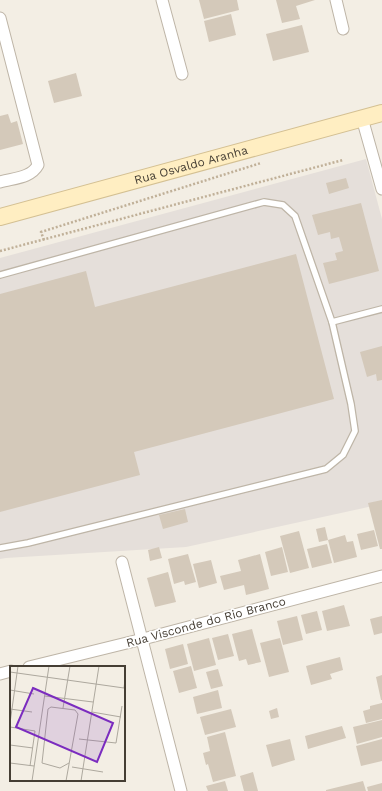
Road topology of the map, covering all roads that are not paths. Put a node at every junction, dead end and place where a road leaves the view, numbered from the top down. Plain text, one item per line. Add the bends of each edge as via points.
1 (162, 0) edge
2 (336, 0) edge
3 (0, 18) edge
4 (344, 29) dead end
5 (182, 74) dead end
6 (382, 113) edge
7 (362, 118) junction
8 (0, 182) edge
9 (382, 189) edge
10 (0, 217) edge
11 (0, 275) edge
12 (382, 309) edge
13 (332, 322) junction
14 (0, 548) edge
15 (122, 562) dead end
16 (382, 576) edge
17 (143, 639) junction
18 (33, 666) edge
19 (10, 671) edge
20 (0, 674) edge
21 (181, 791) edge

1 - 5 street
2 - 4 street
3 - 8 street via 38,165 30,174
6 - 7 main road, Rua Osvaldo Aranha
7 - 9 street
7 - 10 main road, Rua Osvaldo Aranha
11 - 13 lane via 264,202 283,205 295,216
12 - 13 lane
13 - 14 lane via 355,431 343,454 326,469
15 - 17 street
16 - 17 street, Rua Visconde do Rio Branco
17 - 18 street, Rua Visconde do Rio Branco
17 - 21 street
19 - 20 street

